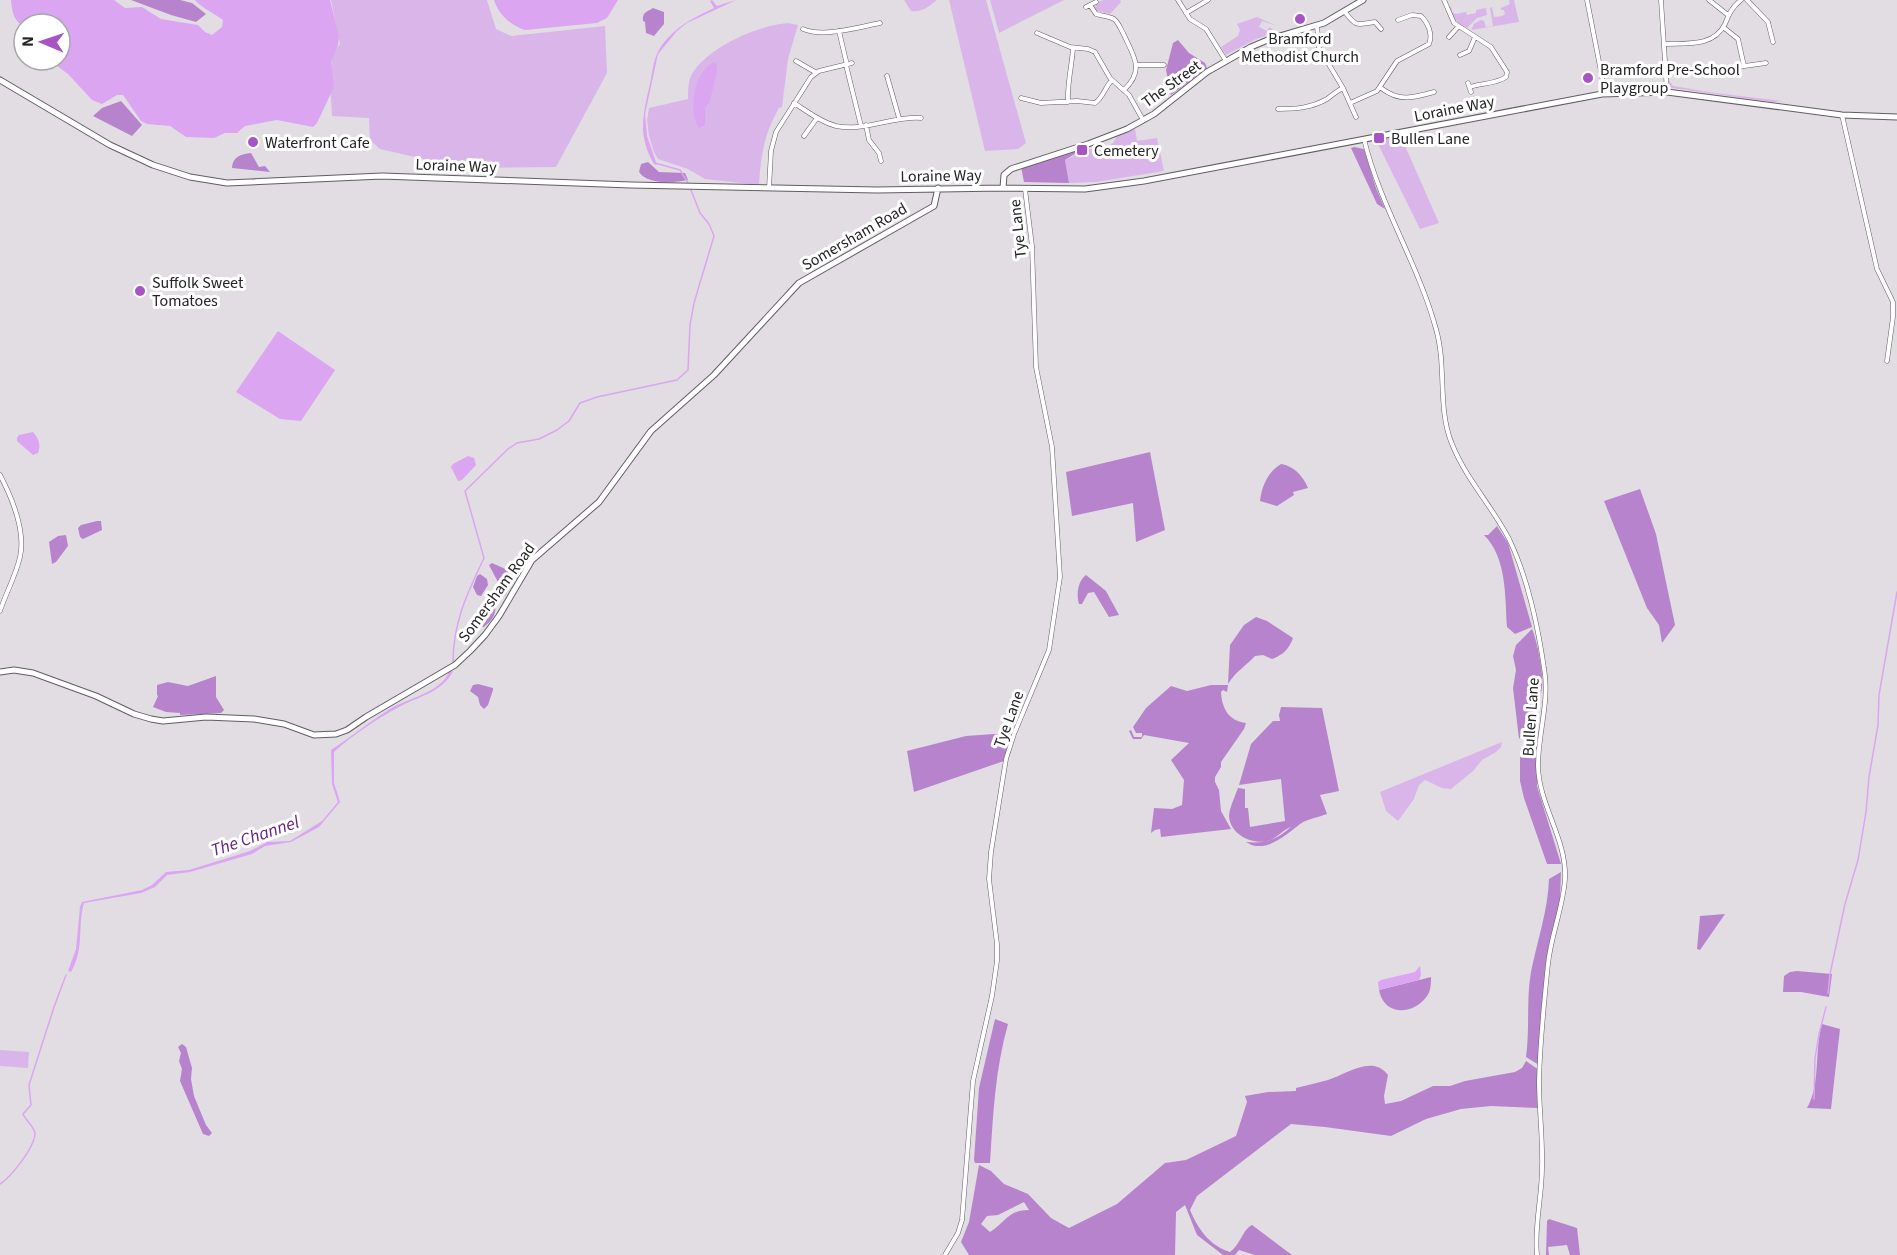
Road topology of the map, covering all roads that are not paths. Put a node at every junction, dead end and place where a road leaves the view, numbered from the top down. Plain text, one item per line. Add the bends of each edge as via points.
1 (1178, 0) edge
2 (1208, 0) edge
3 (1363, 0) edge
4 (1444, 0) edge
5 (1587, 0) edge
6 (1661, 0) edge
7 (1709, 0) edge
8 (1741, 0) edge
9 (1747, 0) edge
10 (1096, 2) dead end
11 (1353, 2) edge
12 (1345, 12) junction
13 (1186, 14) junction
14 (1728, 15) junction
15 (1398, 20) dead end
16 (880, 23) dead end
17 (1365, 25) junction
18 (1317, 26) junction
19 (1458, 27) junction
20 (1723, 27) junction
21 (803, 29) dead end
22 (1381, 29) dead end
23 (839, 31) junction
24 (1368, 31) dead end
25 (819, 32) junction
26 (1037, 33) dead end
27 (1449, 36) dead end
28 (1475, 37) junction
29 (819, 39) dead end
30 (1773, 42) dead end
31 (1665, 44) junction
32 (1074, 48) junction
33 (1460, 55) dead end
34 (796, 61) dead end
35 (1226, 61) junction
36 (1766, 63) dead end
37 (848, 64) junction
38 (1137, 65) junction
39 (1164, 65) dead end
40 (1743, 66) junction
41 (1723, 69) dead end
42 (815, 72) junction
43 (887, 76) dead end
44 (1602, 76) junction
45 (1596, 77) dead end
46 (0, 80) edge
47 (1112, 80) junction
48 (1603, 82) dead end
49 (1343, 88) junction
50 (1381, 88) junction
51 (1470, 88) dead end
52 (1124, 90) junction
53 (1434, 92) dead end
54 (1667, 92) junction
55 (1021, 98) dead end
56 (1068, 102) junction
57 (794, 103) junction
58 (1350, 103) junction
59 (1278, 109) dead end
60 (1842, 115) junction
61 (1356, 117) dead end
62 (1897, 117) edge
63 (817, 118) junction
64 (898, 118) junction
65 (921, 118) dead end
66 (1143, 120) junction
67 (863, 126) junction
68 (804, 136) dead end
69 (1364, 139) junction
70 (881, 161) dead end
71 (769, 188) junction
72 (1003, 188) junction
73 (1025, 188) junction
74 (938, 189) junction
75 (1887, 361) dead end
76 (0, 475) edge
77 (0, 611) edge
78 (0, 672) edge
79 (945, 1255) edge
80 (1537, 1255) edge

1 - 13 street
2 - 13 street
3 - 11 main road, The Street
4 - 19 street
5 - 44 street
6 - 31 street
7 - 14 street
8 - 14 street
9 - 30 street via 1768,22
10 - 38 street via 1088,6 1116,22
11 - 12 main road, The Street
12 - 17 street via 1354,23
12 - 18 main road, The Street
13 - 35 street via 1206,29
14 - 20 street
15 - 50 street via 1421,16 1431,34 1430,42 1397,61
16 - 23 street
17 - 22 street via 1374,22
17 - 24 street
18 - 35 main road, The Street via 1260,42
18 - 49 street via 1321,52
19 - 27 street
19 - 28 street
20 - 31 street via 1706,41
20 - 40 street via 1740,44
21 - 25 street
23 - 25 street
23 - 37 street
25 - 29 street
26 - 32 street
28 - 33 street via 1470,50
28 - 51 street via 1491,47 1507,74 1499,81
31 - 54 street
32 - 47 street via 1095,52
32 - 56 street
34 - 42 street
35 - 66 main road, The Street
36 - 40 street
37 - 42 street
37 - 67 street
38 - 39 street
38 - 52 street via 1134,78
40 - 41 street
42 - 57 street
43 - 64 street
44 - 45 street
44 - 48 street
46 - 71 main road, Loraine Way via 110,145 153,165 227,183 382,176
47 - 52 street
47 - 56 street via 1097,102
49 - 58 street
49 - 59 street via 1311,106
50 - 53 street via 1404,99
50 - 58 street
52 - 66 street
54 - 60 main road, Loraine Way
54 - 69 main road, Loraine Way via 1579,98
55 - 56 street via 1041,103
57 - 63 street
57 - 71 street via 772,140
58 - 61 street
60 - 62 main road, Loraine Way
60 - 75 street via 1878,274 1893,302
63 - 67 street via 836,126
63 - 68 street
64 - 65 street
64 - 67 street
66 - 72 main road, The Street via 1121,132 1014,167 1004,175
67 - 70 street
69 - 73 main road, Loraine Way via 1144,181 1084,189
69 - 80 street, Bullen Lane via 1379,189 1419,275 1434,322 1442,351 1449,436 1514,549 1545,670 1539,776 1563,853 1565,874 1549,956 1541,1050 1542,1166
71 - 74 main road, Loraine Way
72 - 73 main road, Loraine Way
72 - 74 main road, Loraine Way
73 - 79 street, Tye Lane via 1032,246 1036,367 1052,447 1060,577 1049,650 1006,759 989,866 997,961 973,1081 962,1220
74 - 78 main road, Somersham Road via 934,206 800,283 714,375 651,431 599,501 532,560 485,635 455,665 347,730 314,735 285,724 254,719 144,718 33,674
76 - 77 street via 20,525 21,545

